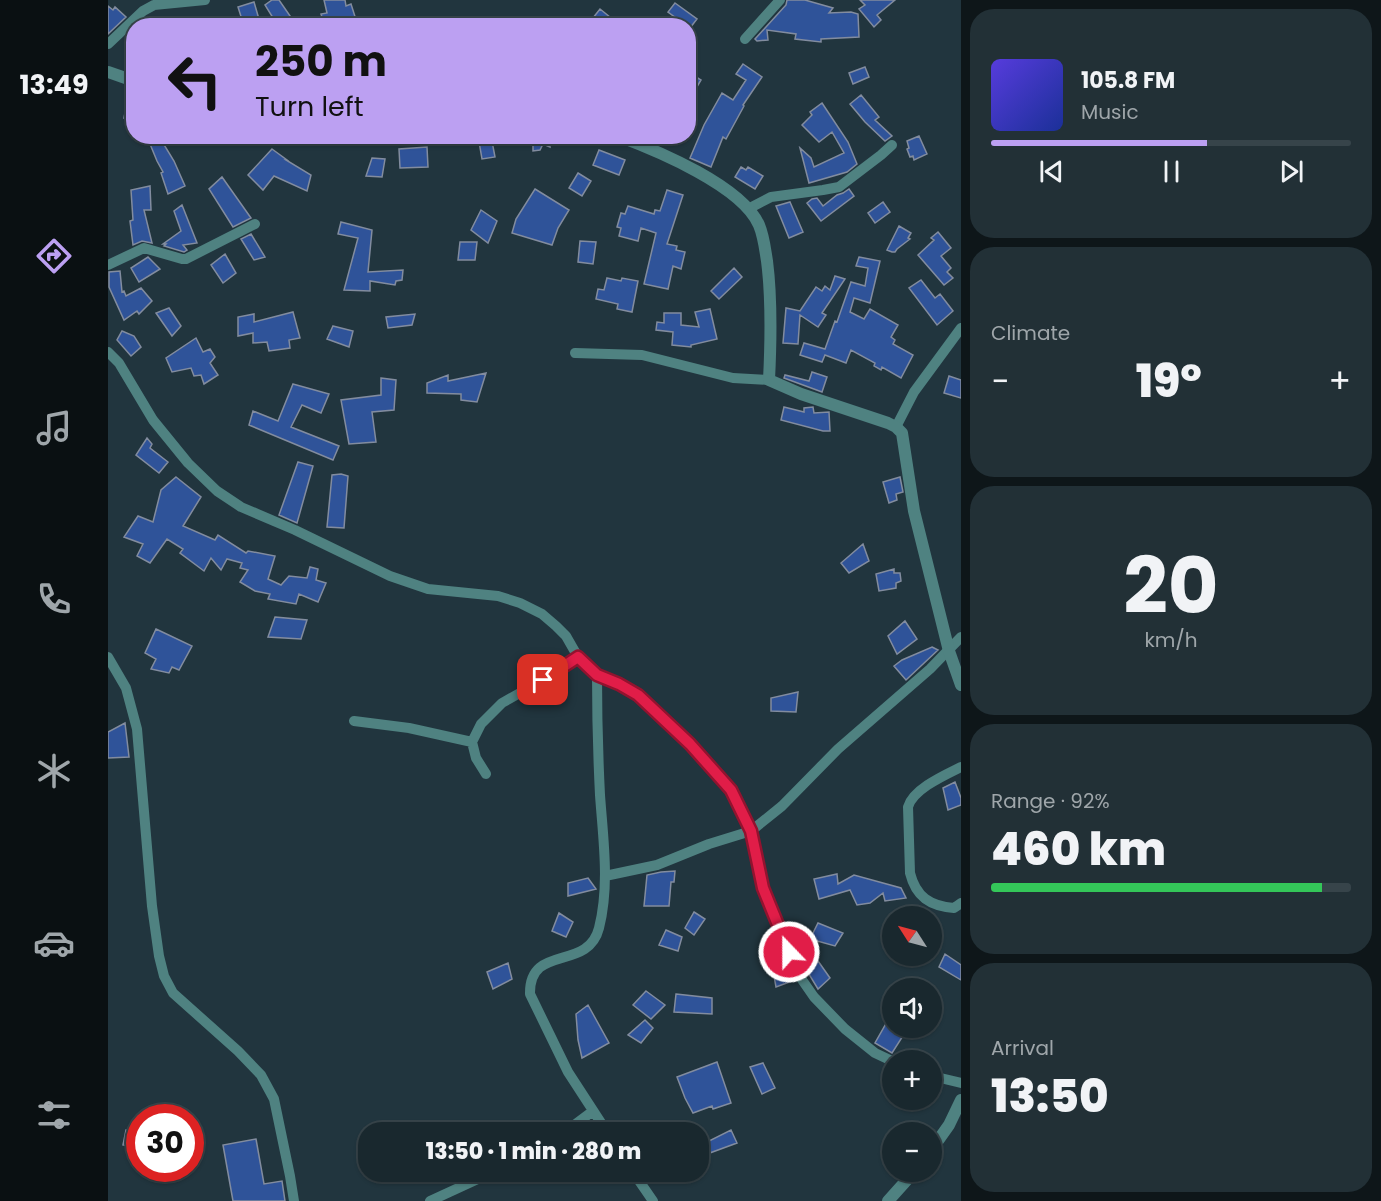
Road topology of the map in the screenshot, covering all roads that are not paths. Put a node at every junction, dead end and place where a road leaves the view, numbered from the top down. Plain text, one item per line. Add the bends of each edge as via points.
1 (205, 0) edge
2 (780, 0) edge
3 (134, 18) edge
4 (126, 26) edge
5 (746, 39) dead end
6 (108, 44) edge
7 (108, 72) edge
8 (126, 78) edge
9 (636, 144) edge
10 (892, 145) dead end
11 (748, 209) junction
12 (255, 224) dead end
13 (108, 265) edge
14 (961, 328) edge
15 (108, 352) edge
16 (575, 353) dead end
17 (769, 380) junction
18 (897, 427) junction
19 (961, 637) edge
20 (949, 651) junction
21 (108, 657) edge
22 (578, 657) junction
23 (597, 675) junction
24 (961, 685) edge
25 (354, 721) dead end
26 (472, 742) junction
27 (961, 767) edge
28 (486, 774) dead end
29 (751, 831) junction
30 (605, 876) junction
31 (961, 903) edge
32 (882, 1056) edge
33 (942, 1078) edge
34 (961, 1083) edge
35 (960, 1104) edge
36 (593, 1111) junction
37 (578, 1122) edge
38 (600, 1122) edge
39 (942, 1135) edge
40 (471, 1182) edge
41 (640, 1182) edge
42 (905, 1182) edge
43 (294, 1201) edge
44 (430, 1201) edge
45 (653, 1201) edge
46 (888, 1201) edge

1 - 3 street via 154,5
2 - 5 street
4 - 6 street
7 - 8 street
9 - 11 street via 723,187
10 - 11 street via 839,187 771,197
11 - 17 street via 764,240 771,287
12 - 13 street via 186,259 144,248
14 - 18 street via 915,392
15 - 22 street via 119,363 153,420 188,463 217,491 241,507 390,576 428,589 498,596 520,603 556,626
16 - 17 street via 642,355 733,378
17 - 18 street
18 - 20 street via 902,433 914,511
19 - 20 street
20 - 24 street
20 - 29 street
21 - 43 street via 126,688 137,729 152,906 164,976 173,993 261,1075 273,1099
22 - 23 street
22 - 26 street via 502,703 481,724
23 - 29 street via 638,695 690,744 731,790
23 - 30 street
25 - 26 street
26 - 28 street
27 - 31 street via 915,794 908,807 910,873 919,894 943,907 954,908
29 - 30 street via 657,865
29 - 32 street via 763,888 798,974 845,1029
30 - 36 street via 595,938 576,954 545,963 530,983 530,994 568,1072
33 - 34 street
35 - 39 street
36 - 37 street
36 - 38 street
40 - 44 street
41 - 45 street
42 - 46 street

